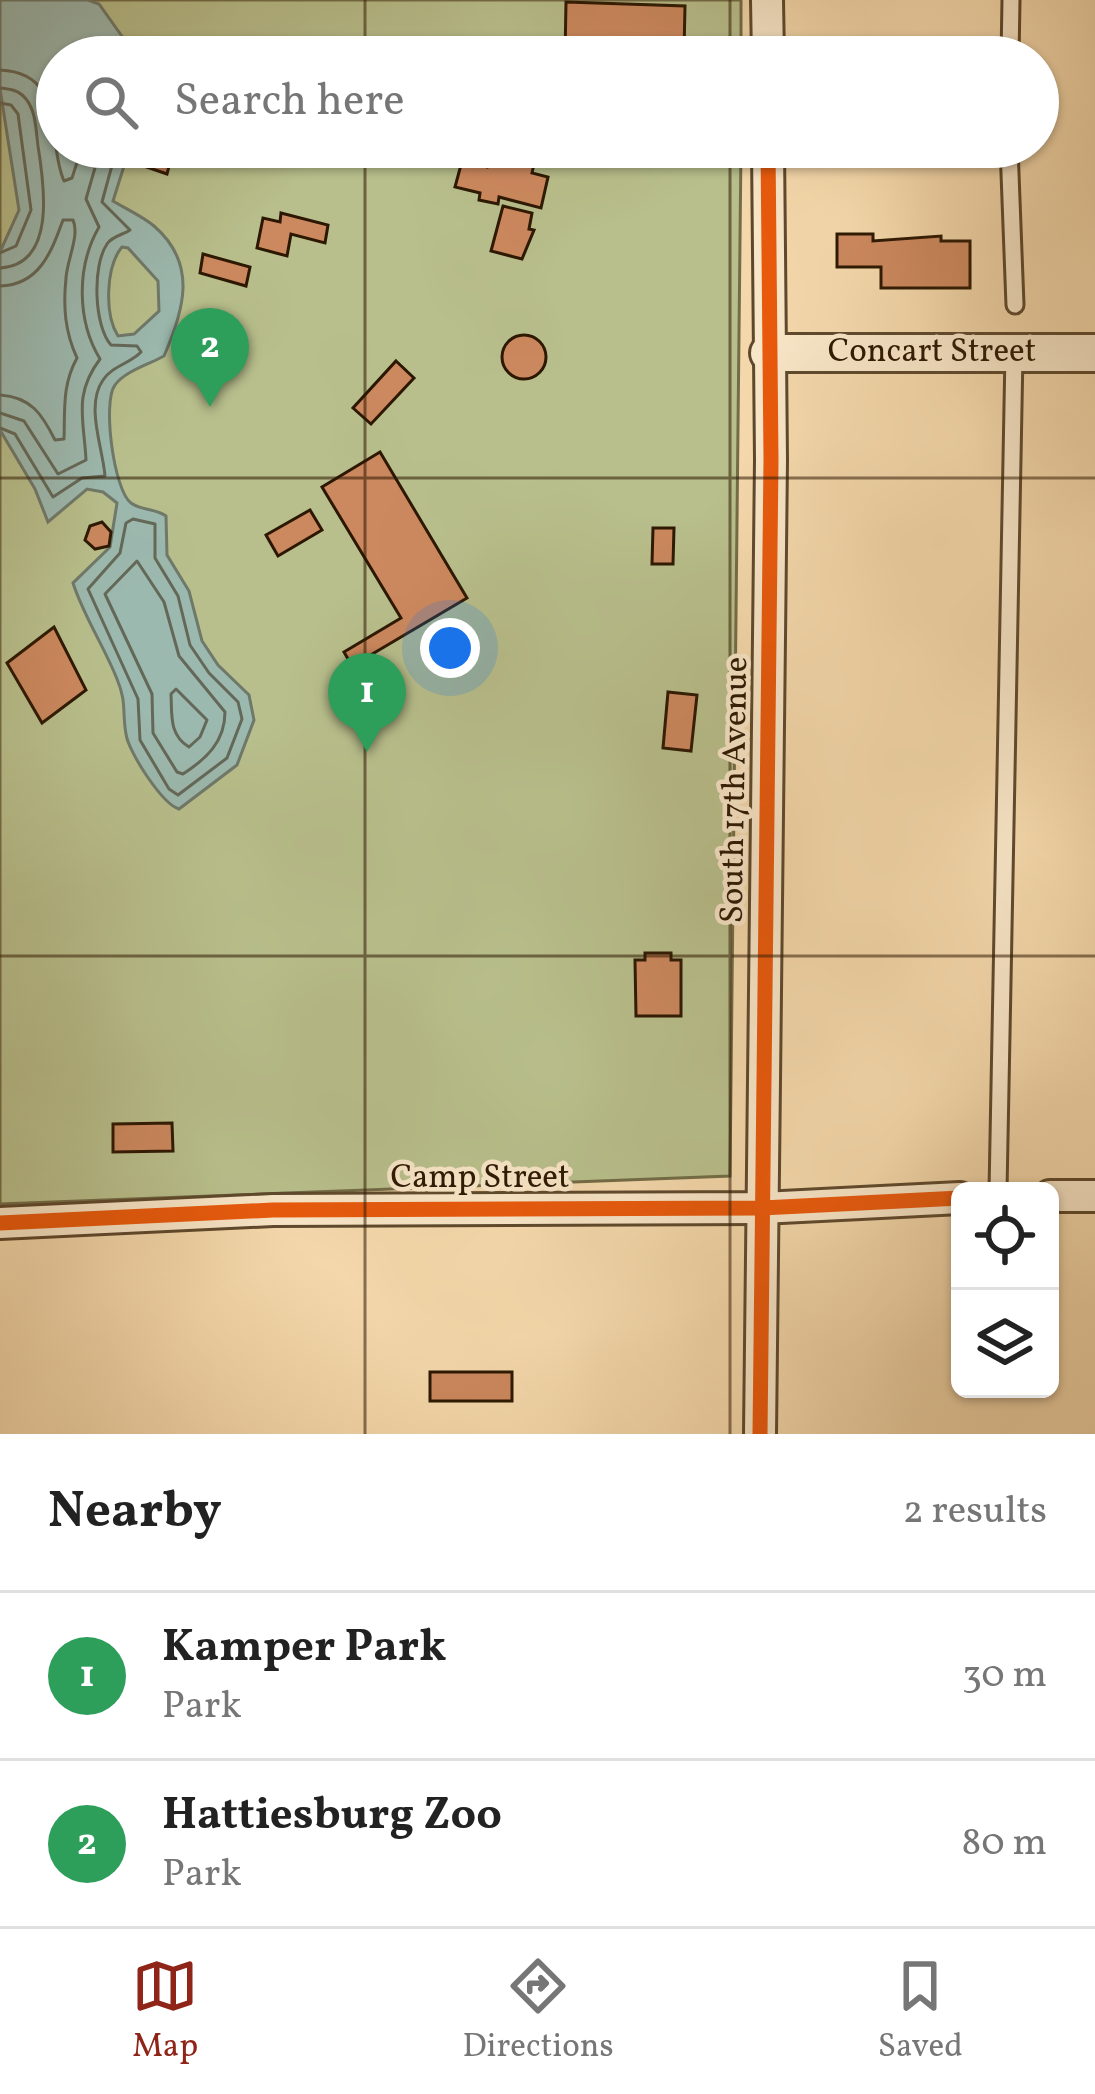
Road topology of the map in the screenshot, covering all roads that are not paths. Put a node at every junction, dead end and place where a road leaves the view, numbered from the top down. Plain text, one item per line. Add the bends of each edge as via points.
1 (767, 0) edge
2 (1011, 0) edge
3 (767, 36) edge
4 (1010, 36) edge
5 (768, 168) edge
6 (1010, 168) edge
7 (1015, 305) dead end
8 (1014, 352) junction
9 (769, 353) junction
10 (1095, 353) edge
11 (998, 1182) edge
12 (1059, 1196) edge
13 (1095, 1196) edge
14 (951, 1198) edge
15 (760, 1208) junction
16 (0, 1223) edge
17 (760, 1434) edge

1 - 3 street
2 - 4 lane
5 - 9 street, South 17th Avenue
6 - 7 lane
8 - 9 street, Concart Street
8 - 10 street, Concart Street
8 - 11 lane
9 - 15 street, South 17th Avenue
12 - 13 street
14 - 15 street, Camp Street
15 - 16 street, Camp Street via 272,1210
15 - 17 street, South 17th Avenue

